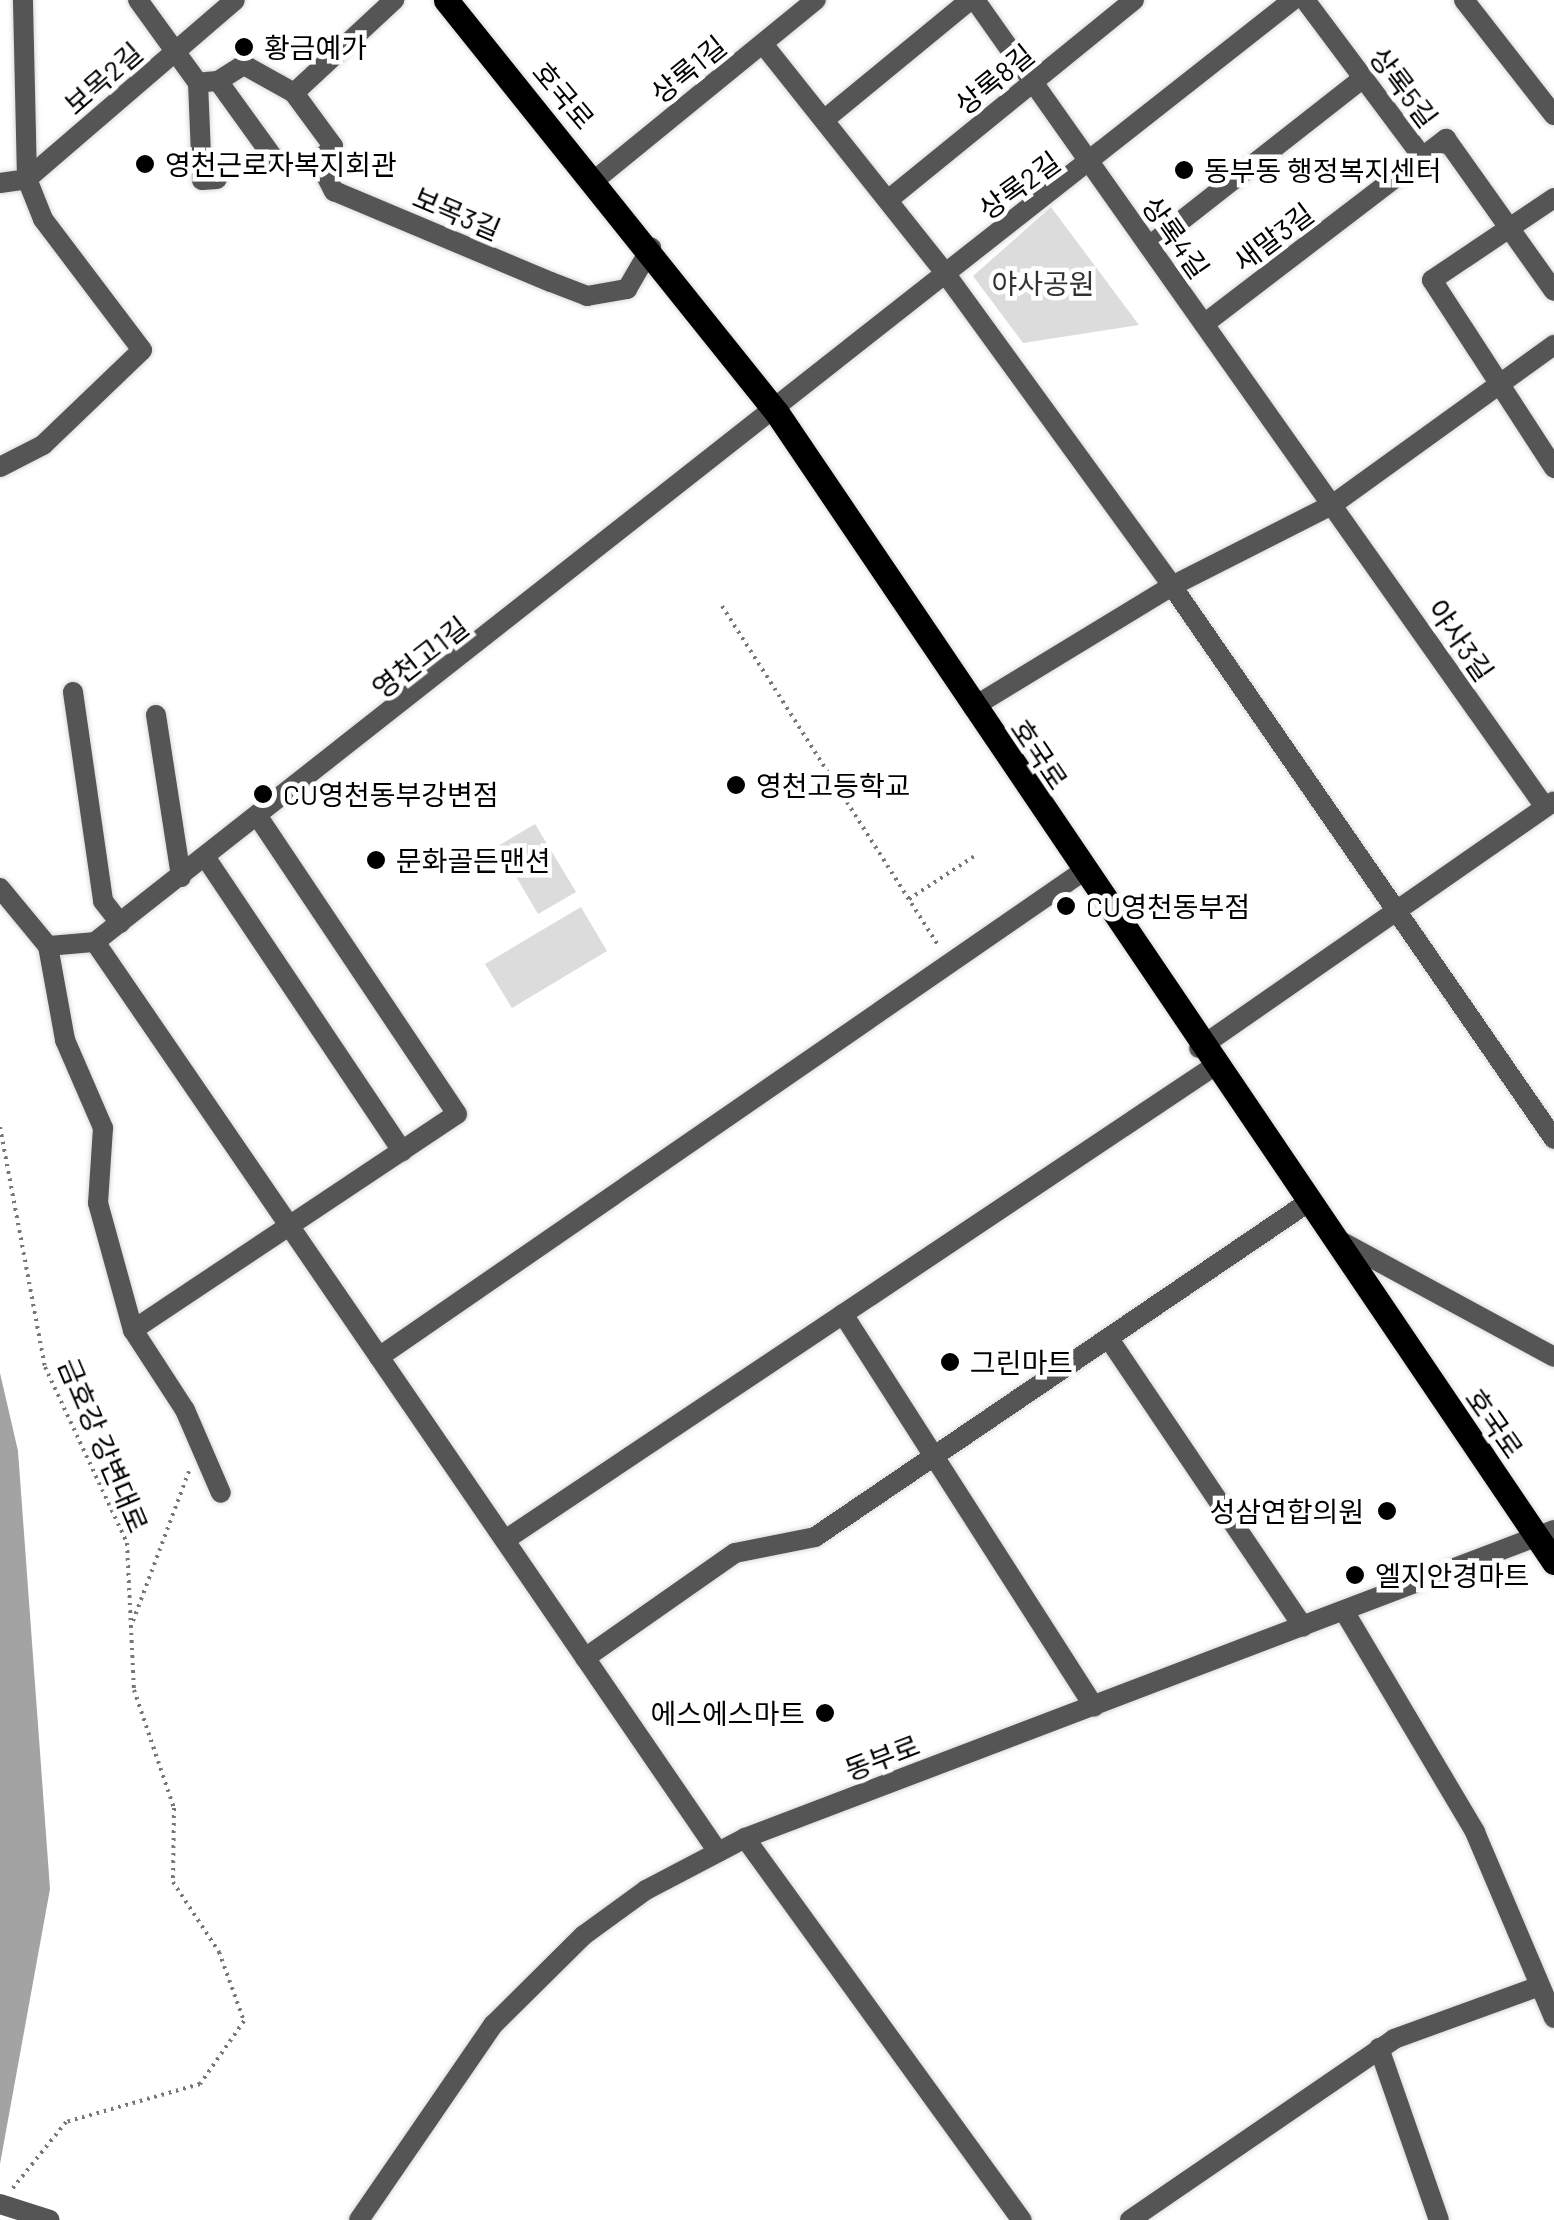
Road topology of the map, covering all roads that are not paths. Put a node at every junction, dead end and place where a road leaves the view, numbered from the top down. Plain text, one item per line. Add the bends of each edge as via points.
1 (22, 0) edge
2 (138, 0) edge
3 (234, 0) edge
4 (394, 0) edge
5 (446, 0) edge
6 (816, 0) edge
7 (972, 0) edge
8 (1134, 0) edge
9 (1293, 0) edge
10 (1305, 0) edge
11 (1464, 0) edge
12 (763, 44) junction
13 (175, 51) junction
14 (1363, 78) junction
15 (208, 82) junction
16 (1033, 82) junction
17 (294, 94) junction
18 (1554, 115) edge
19 (824, 120) junction
20 (1423, 158) junction
21 (275, 160) dead end
22 (1092, 166) junction
23 (217, 179) dead end
24 (27, 180) junction
25 (595, 180) junction
26 (0, 182) edge
27 (1554, 198) edge
28 (888, 200) junction
29 (1510, 228) junction
30 (1148, 246) junction
31 (651, 248) junction
32 (946, 273) junction
33 (1554, 291) edge
34 (1204, 324) junction
35 (1554, 345) edge
36 (1500, 384) junction
37 (777, 413) junction
38 (0, 467) edge
39 (1554, 468) edge
40 (1332, 505) junction
41 (1172, 586) junction
42 (73, 692) dead end
43 (973, 707) junction
44 (156, 715) dead end
45 (1549, 804) edge
46 (259, 818) junction
47 (206, 858) junction
48 (1082, 872) junction
49 (181, 877) junction
50 (0, 888) edge
51 (1393, 910) junction
52 (120, 923) junction
53 (95, 942) junction
54 (48, 946) junction
55 (1206, 1058) junction
56 (1554, 1139) edge
57 (402, 1151) junction
58 (1306, 1202) junction
59 (290, 1227) junction
60 (1328, 1234) junction
61 (843, 1314) junction
62 (132, 1330) junction
63 (1108, 1339) junction
64 (380, 1357) junction
65 (1554, 1357) edge
66 (935, 1458) junction
67 (221, 1494) dead end
68 (1545, 1533) edge
69 (504, 1540) junction
70 (1554, 1562) edge
71 (1344, 1611) junction
72 (1303, 1627) junction
73 (585, 1658) junction
74 (1094, 1707) junction
75 (746, 1838) junction
76 (718, 1852) junction
77 (1540, 1986) junction
78 (1554, 2018) edge
79 (1379, 2048) junction
80 (3, 2205) edge
81 (1434, 2218) edge
82 (50, 2220) edge
83 (359, 2220) edge
84 (1022, 2220) edge
85 (1130, 2220) edge

1 - 24 street
2 - 13 street
3 - 13 street, 보목2길
4 - 17 street
5 - 25 main road, 호국로
6 - 12 street, 상록1길
7 - 16 street, 상록4길
7 - 19 street
8 - 16 street, 상록8길
9 - 22 street, 상록2길
10 - 14 street, 상록5길
11 - 18 street
12 - 19 street
12 - 25 street, 상록1길
13 - 15 street
13 - 24 street, 보목2길
14 - 20 street, 상록5길
14 - 30 street
15 - 17 street via 244,65
15 - 21 street
15 - 23 street via 202,180
16 - 22 street, 상록4길
16 - 28 street, 상록8길
17 - 31 street, 보목3길 via 333,146 319,162 334,191 588,296 627,289
19 - 28 street
20 - 29 street via 1446,139
20 - 34 street, 새말3길
22 - 30 street, 상록4길
22 - 32 street, 상록2길
24 - 26 street
24 - 38 street via 43,219 142,350 44,445
25 - 31 main road, 호국로
27 - 29 street
28 - 32 street
29 - 33 street
29 - 36 street via 1432,280
30 - 34 street, 상록4길
31 - 37 main road, 호국로
32 - 37 street, 상록2길
32 - 41 street
34 - 40 street, 상록4길
35 - 36 street
36 - 39 street
36 - 40 street
37 - 43 main road, 호국로
37 - 46 street, 영천고1길
40 - 41 street
40 - 45 street, 야사3길
41 - 43 street
41 - 51 street
42 - 52 street via 103,901
43 - 48 main road, 호국로
44 - 49 street
45 - 51 street
46 - 47 street, 영천고1길
46 - 57 street via 457,1114
47 - 49 street, 영천고1길
47 - 57 street
48 - 55 main road, 호국로
48 - 64 street
49 - 52 street, 영천고1길
50 - 54 street
51 - 55 street
51 - 56 street
52 - 53 street, 영천고1길
53 - 54 street
53 - 59 street
54 - 62 street via 65,1040 103,1128 98,1203
55 - 58 main road, 호국로
55 - 61 street
57 - 59 street
58 - 60 main road, 호국로
58 - 63 street
59 - 62 street
59 - 64 street
60 - 65 street
60 - 68 main road, 호국로
61 - 66 street
61 - 69 street
62 - 67 street
63 - 66 street
63 - 72 street
64 - 69 street
66 - 73 street via 815,1537 735,1554
66 - 74 street
68 - 70 main road, 호국로
68 - 71 street, 동부로
69 - 73 street
71 - 72 street, 동부로
71 - 77 street via 1475,1832
72 - 74 street, 동부로
73 - 76 street
74 - 75 street, 동부로
75 - 76 street, 동부로
75 - 84 street
76 - 83 street, 동부로 via 646,1890 537,1977 493,2025
77 - 78 street
77 - 79 street
79 - 81 street
79 - 85 street
80 - 82 street, bridge

